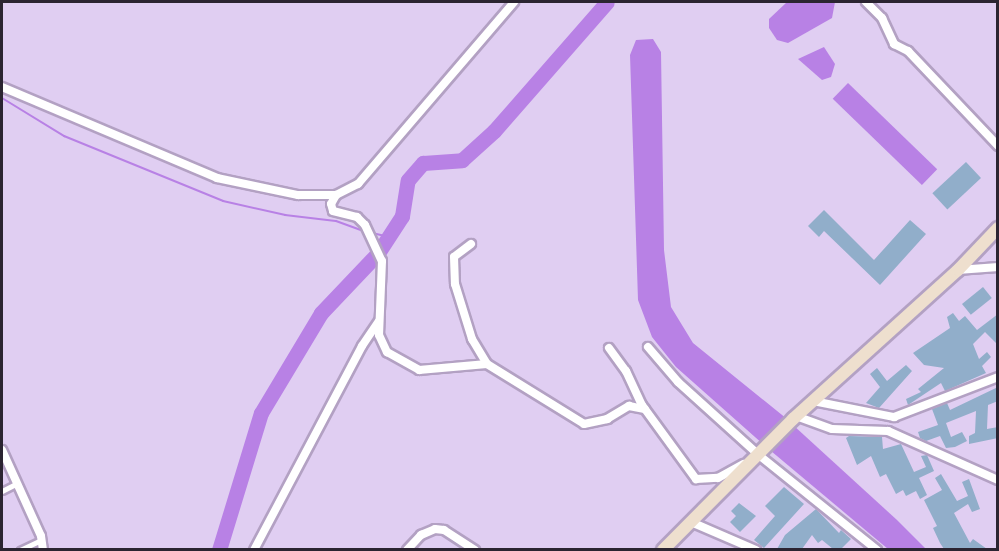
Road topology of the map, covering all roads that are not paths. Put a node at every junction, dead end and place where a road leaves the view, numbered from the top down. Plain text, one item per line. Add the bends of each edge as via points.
1 (513, 2) edge
2 (866, 2) edge
3 (2, 87) edge
4 (998, 146) edge
5 (336, 195) junction
6 (998, 228) edge
7 (471, 244) dead end
8 (998, 267) edge
9 (958, 270) junction
10 (379, 321) junction
11 (648, 347) dead end
12 (609, 348) dead end
13 (487, 364) junction
14 (998, 377) edge
15 (813, 402) junction
16 (645, 409) junction
17 (894, 417) junction
18 (795, 418) junction
19 (888, 431) junction
20 (2, 450) edge
21 (760, 454) junction
22 (998, 480) edge
23 (16, 484) junction
24 (2, 491) edge
25 (692, 522) junction
26 (42, 545) edge
27 (20, 549) edge
28 (254, 549) edge
29 (407, 549) edge
30 (475, 549) edge
31 (663, 549) edge
32 (756, 549) edge
33 (877, 549) edge

1 - 5 street via 358,184
2 - 4 street via 882,18 894,44 908,51
3 - 5 street via 217,178 298,195
5 - 10 street via 331,204 333,211 357,217 365,225 382,261
6 - 9 main road
7 - 13 street via 454,257 455,284 472,339
8 - 9 street
9 - 15 main road
10 - 13 street via 382,345 413,368
10 - 28 street
11 - 21 street via 678,382
12 - 16 street
13 - 16 street via 584,424 629,406
14 - 17 street
15 - 17 street
15 - 18 main road
16 - 21 street via 696,479 718,478
17 - 19 street
18 - 19 street via 832,429
18 - 21 main road
19 - 22 street
20 - 23 street
21 - 25 main road
21 - 33 street
23 - 24 lane
23 - 26 street
25 - 31 main road
25 - 32 street
26 - 27 lane
29 - 30 street via 421,534 435,529 444,530

